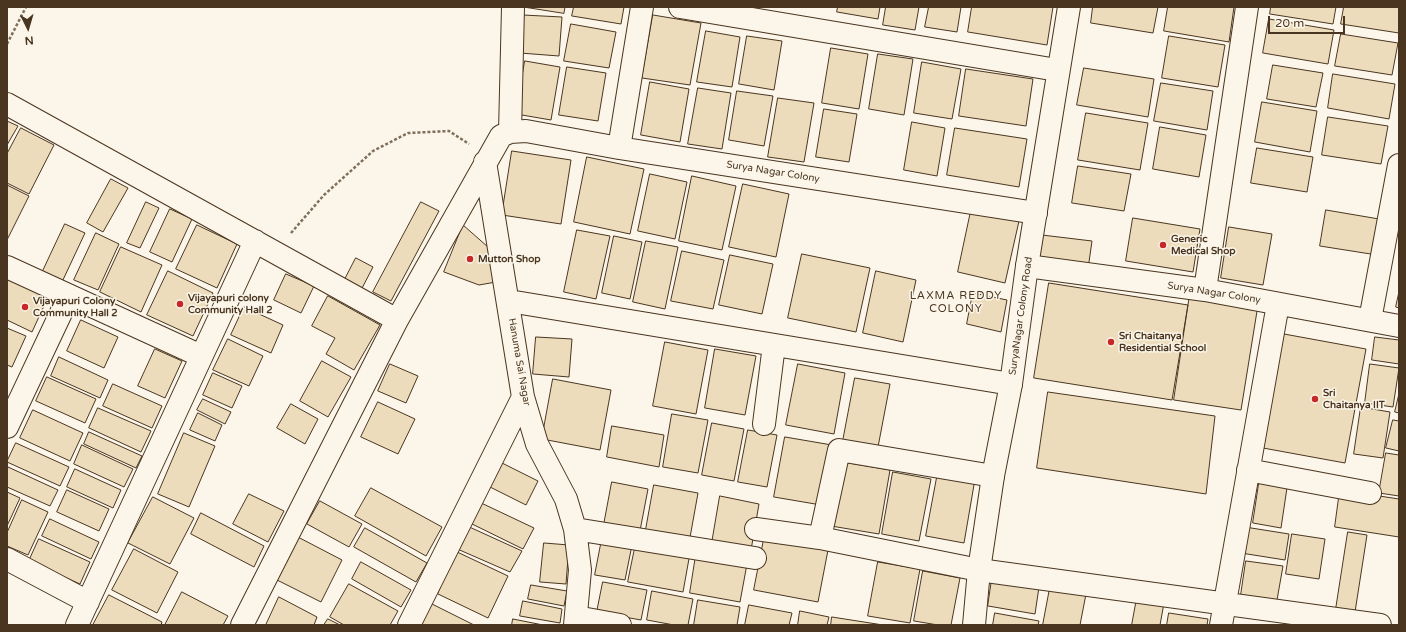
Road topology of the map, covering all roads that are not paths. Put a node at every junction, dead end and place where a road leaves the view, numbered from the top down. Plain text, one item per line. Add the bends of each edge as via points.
1 (513, 7) edge
2 (642, 7) edge
3 (680, 7) edge
4 (1068, 7) edge
5 (1247, 7) edge
6 (1057, 70) junction
7 (7, 104) edge
8 (510, 132) junction
9 (619, 148) junction
10 (485, 162) junction
11 (1399, 165) edge
12 (1036, 213) junction
13 (255, 241) junction
14 (1028, 266) junction
15 (7, 267) edge
16 (1205, 290) junction
17 (69, 296) junction
18 (509, 301) junction
19 (1278, 304) junction
20 (397, 320) junction
21 (1370, 320) junction
22 (1399, 326) edge
23 (774, 345) junction
24 (201, 356) junction
25 (1011, 384) junction
26 (523, 398) junction
27 (764, 424) dead end
28 (7, 427) edge
29 (1248, 470) junction
30 (993, 476) junction
31 (1370, 493) dead end
32 (575, 529) junction
33 (756, 529) dead end
34 (820, 538) junction
35 (755, 558) dead end
36 (7, 559) edge
37 (979, 570) junction
38 (88, 602) junction
39 (1224, 602) junction
40 (576, 621) edge
41 (77, 625) edge
42 (242, 625) edge
43 (409, 625) edge
44 (620, 625) edge
45 (974, 625) edge
46 (1221, 625) edge
47 (1380, 625) edge

1 - 8 street
2 - 9 street
3 - 6 street
4 - 6 street, SuryaNagar Colony Road
5 - 16 street
6 - 12 street, SuryaNagar Colony Road
7 - 13 street
8 - 9 street, Surya Nagar Colony via 526,131
8 - 10 street via 501,136
9 - 12 street, Surya Nagar Colony
10 - 18 street, Hanuma Sai Nagar
10 - 20 street
11 - 21 street
12 - 14 street, SuryaNagar Colony Road
13 - 20 street
13 - 24 street
14 - 16 street, Surya Nagar Colony
14 - 25 street, SuryaNagar Colony Road
15 - 17 street
16 - 19 street, Surya Nagar Colony
17 - 24 street
17 - 28 street
18 - 23 street
18 - 26 street, Hanuma Sai Nagar
19 - 21 street, Surya Nagar Colony
19 - 29 street
20 - 42 street
21 - 22 street, Surya Nagar Colony
23 - 25 street
23 - 27 street
24 - 38 street
25 - 30 street, SuryaNagar Colony Road
26 - 32 street, Hanuma Sai Nagar via 537,444 566,499
26 - 43 street
29 - 31 street
29 - 39 street
30 - 34 street via 839,450
30 - 37 street, SuryaNagar Colony Road
32 - 35 street
32 - 40 street, Hanuma Sai Nagar via 580,570
33 - 34 street
34 - 37 street
36 - 38 street
37 - 39 street
37 - 45 street, SuryaNagar Colony Road
38 - 41 street
39 - 46 street
39 - 47 street
40 - 44 street

